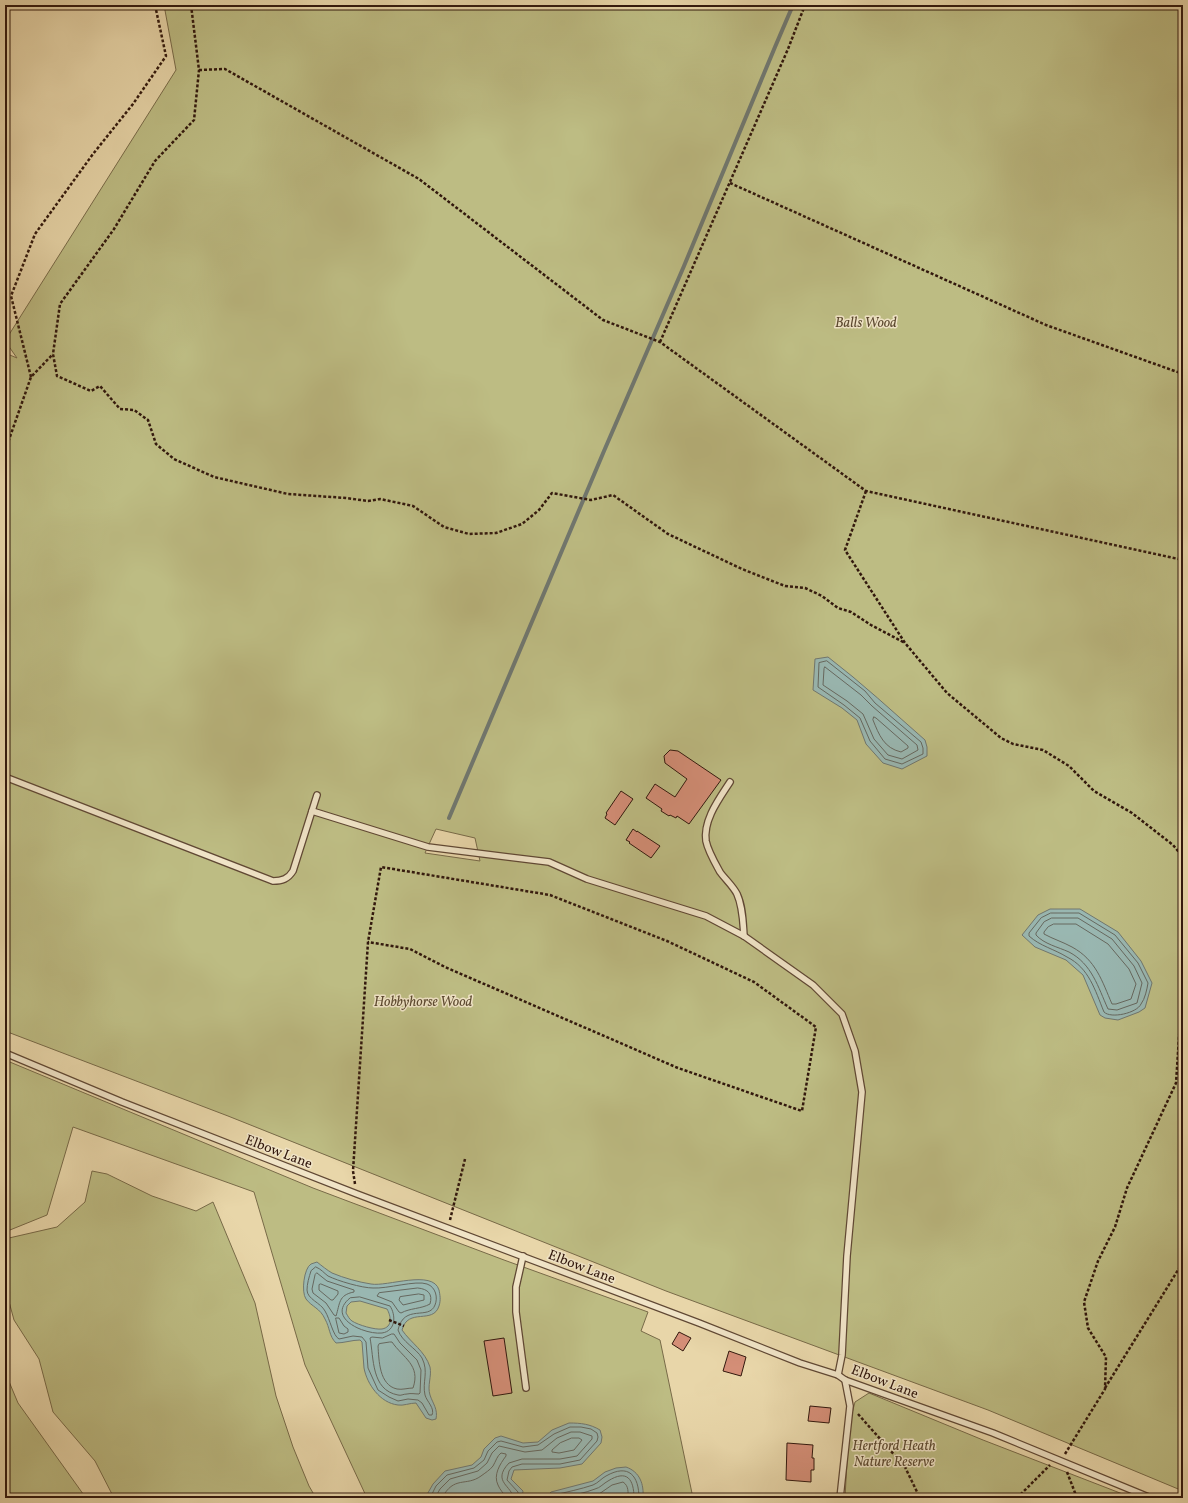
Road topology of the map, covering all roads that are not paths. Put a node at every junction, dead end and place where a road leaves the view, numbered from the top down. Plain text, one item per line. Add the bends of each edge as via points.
1 (5, 777) edge
2 (730, 782) dead end
3 (317, 795) dead end
4 (312, 811) junction
5 (744, 936) junction
6 (5, 1053) edge
7 (523, 1256) junction
8 (838, 1375) junction
9 (845, 1380) junction
10 (526, 1388) dead end
11 (840, 1498) edge
12 (1151, 1498) edge

1 - 4 lane via 273,881 282,881 293,871
2 - 5 lane via 711,814 706,841 721,872 737,894
3 - 4 lane
4 - 5 lane via 428,847 549,862 587,879 706,916
5 - 8 lane via 813,986 842,1014 855,1051 862,1092 847,1256 842,1355
6 - 7 lane, Elbow Lane via 122,1102
7 - 8 lane, Elbow Lane via 800,1363
7 - 10 lane via 516,1287 516,1312
8 - 9 lane, Elbow Lane
9 - 11 lane via 850,1406
9 - 12 lane, Elbow Lane via 993,1433

